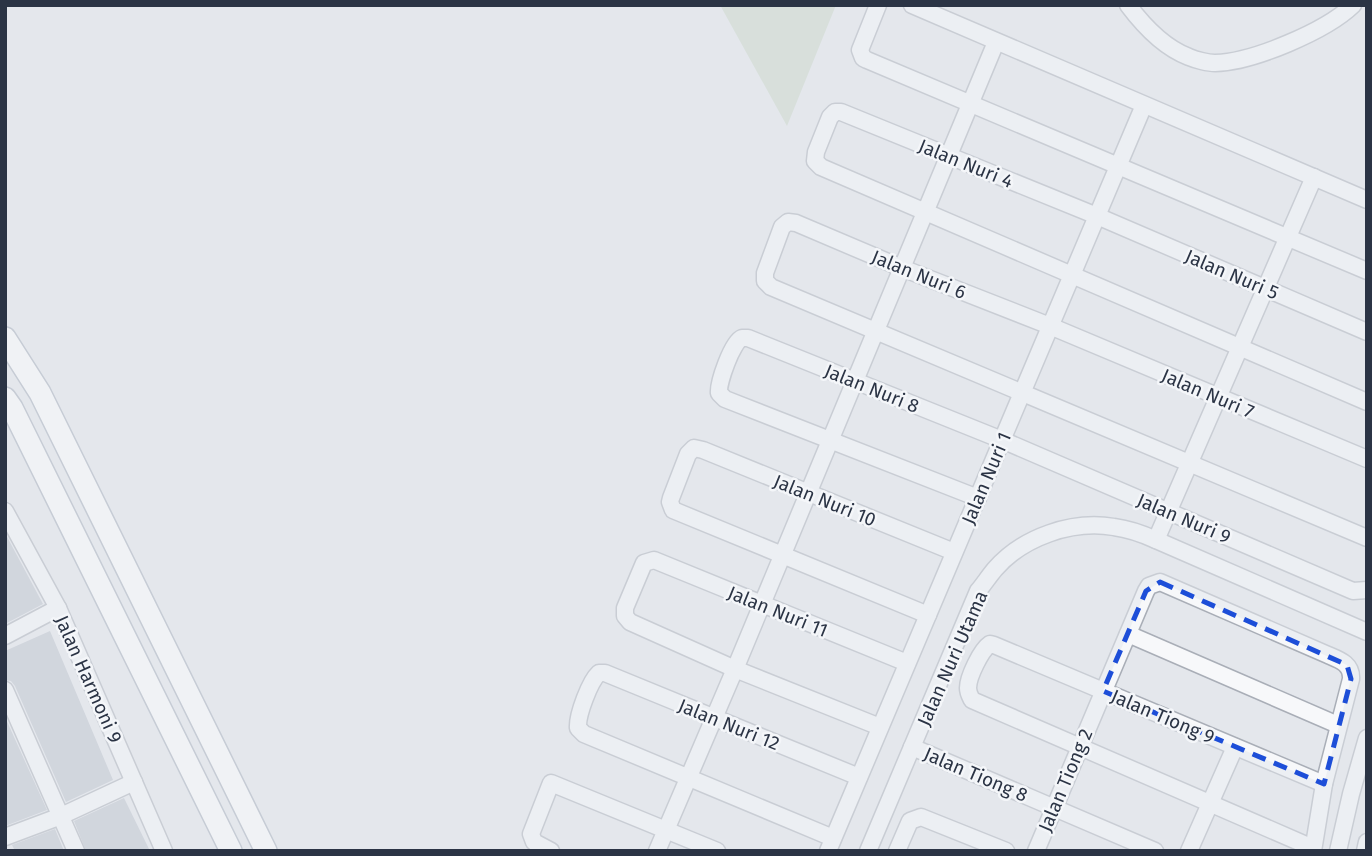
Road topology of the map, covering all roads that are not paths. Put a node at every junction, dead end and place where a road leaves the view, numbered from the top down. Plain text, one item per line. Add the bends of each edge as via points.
1 (878, 5) edge
2 (912, 5) edge
3 (1128, 5) edge
4 (1353, 5) edge
5 (996, 42) junction
6 (970, 104) junction
7 (1144, 105) junction
8 (949, 156) junction
9 (1118, 166) junction
10 (1314, 177) junction
11 (1367, 200) edge
12 (925, 212) junction
13 (1097, 216) junction
14 (1287, 237) junction
15 (902, 268) junction
16 (1367, 271) edge
17 (1072, 275) junction
18 (1266, 288) junction
19 (1050, 326) junction
20 (876, 332) junction
21 (1367, 332) edge
22 (5, 338) edge
23 (1240, 347) junction
24 (855, 382) junction
25 (1022, 394) junction
26 (1218, 397) junction
27 (5, 398) edge
28 (1367, 402) edge
29 (831, 440) junction
30 (1002, 440) junction
31 (1367, 459) edge
32 (1190, 464) junction
33 (808, 493) junction
34 (978, 498) junction
35 (5, 511) edge
36 (1169, 512) junction
37 (1367, 538) edge
38 (1156, 540) junction
39 (954, 552) junction
40 (782, 556) junction
41 (1367, 590) edge
42 (762, 604) junction
43 (58, 608) junction
44 (928, 615) junction
45 (1367, 632) edge
46 (1128, 634) junction
47 (5, 636) edge
48 (907, 663) junction
49 (736, 669) junction
50 (5, 690) edge
51 (1104, 691) junction
52 (715, 718) junction
53 (1338, 725) junction
54 (880, 727) junction
55 (1367, 738) edge
56 (1079, 746) junction
57 (912, 747) junction
58 (1235, 747) junction
59 (859, 777) junction
60 (689, 778) junction
61 (134, 782) junction
62 (1324, 784) junction
63 (1209, 803) junction
64 (1054, 807) junction
65 (61, 816) junction
66 (666, 830) junction
67 (5, 837) edge
68 (1367, 842) edge
69 (830, 844) edge
70 (1313, 850) edge
71 (76, 851) edge
72 (164, 851) edge
73 (231, 851) edge
74 (266, 851) edge
75 (551, 851) edge
76 (657, 851) edge
77 (717, 851) edge
78 (868, 851) edge
79 (897, 851) edge
80 (1006, 851) edge
81 (1035, 851) edge
82 (1155, 851) edge
83 (1189, 851) edge
84 (1338, 851) edge
85 (1365, 851) edge

1 - 6 street via 861,46 863,58
2 - 5 street
3 - 4 street via 1157,38 1188,57 1214,63 1303,38
5 - 6 street
5 - 7 street
6 - 8 street
6 - 9 street
7 - 9 street, Jalan Nuri 1
7 - 10 street
8 - 12 street
8 - 12 street, Jalan Nuri 4 via 841,112 830,117 816,152 818,165
8 - 13 street, Jalan Nuri 4
9 - 13 street, Jalan Nuri 1
9 - 14 street
10 - 11 street
10 - 14 street
12 - 15 street
12 - 17 street
13 - 17 street, Jalan Nuri 1
13 - 18 street, Jalan Nuri 5
14 - 16 street
14 - 18 street
15 - 19 street, Jalan Nuri 6
15 - 20 street
15 - 20 street, Jalan Nuri 6 via 796,223 788,222 782,228 764,277 768,285
17 - 19 street, Jalan Nuri 1
17 - 23 street
18 - 21 street, Jalan Nuri 5
18 - 23 street
19 - 25 street, Jalan Nuri 1
19 - 26 street, Jalan Nuri 7
20 - 24 street
20 - 25 street
22 - 74 main road via 40,393
23 - 26 street
23 - 28 street
24 - 29 street
24 - 29 street, Jalan Nuri 8 via 748,338 735,344 719,384 722,397
24 - 30 street, Jalan Nuri 8
25 - 30 street, Jalan Nuri 1
25 - 32 street
26 - 31 street, Jalan Nuri 7
26 - 32 street
27 - 73 main road
29 - 33 street
29 - 34 street
30 - 34 street, Jalan Nuri 1
30 - 36 street, Jalan Nuri 9
32 - 36 street
32 - 37 street
33 - 39 street, Jalan Nuri 10
33 - 40 street
33 - 40 street, Jalan Nuri 10 via 703,450 695,448 688,454 671,498 673,510
34 - 39 street, Jalan Nuri 1
35 - 43 street, Jalan Harmoni 9
36 - 38 street
36 - 41 street, Jalan Nuri 9 via 1353,591
38 - 45 street, Jalan Nuri Utama
38 - 57 street, Jalan Nuri Utama via 1133,531 1089,526 1035,539 1014,552 978,591
39 - 44 street, Jalan Nuri 1
40 - 42 street
40 - 44 street
42 - 48 street, Jalan Nuri 11
42 - 49 street
42 - 49 street, Jalan Nuri 11 via 649,560 625,608 627,620
43 - 47 street
43 - 61 street, Jalan Harmoni 9
44 - 48 street, Jalan Nuri 1
46 - 51 street, Jalan Tiong 2
46 - 53 street
46 - 53 street, Jalan Tiong 2 via 1149,586 1166,583 1347,665 1352,674
48 - 54 street, Jalan Nuri 1
49 - 52 street
49 - 54 street
50 - 65 street
51 - 56 street, Jalan Tiong 2
51 - 56 street, Jalan Tiong 9 via 990,644 981,653 968,688 972,700
51 - 58 street, Jalan Tiong 9
52 - 59 street, Jalan Nuri 12
52 - 60 street
52 - 60 street, Jalan Nuri 12 via 605,673 594,678 578,719 580,731
53 - 62 street
54 - 59 street, Jalan Nuri 1
55 - 84 street
56 - 63 street
56 - 64 street, Jalan Tiong 2
57 - 64 street, Jalan Tiong 8
57 - 78 street, Jalan Nuri Utama
58 - 62 street, Jalan Tiong 9
58 - 63 street
59 - 69 street, Jalan Nuri 1
60 - 66 street
60 - 69 street
61 - 65 street
61 - 72 street, Jalan Harmoni 9
62 - 70 street
63 - 70 street
63 - 83 street
64 - 81 street, Jalan Tiong 2
64 - 82 street, Jalan Tiong 8
65 - 67 street
65 - 71 street
66 - 75 street via 551,783 531,834 534,842
66 - 76 street
66 - 77 street
68 - 85 street
79 - 80 street via 911,821 921,817

